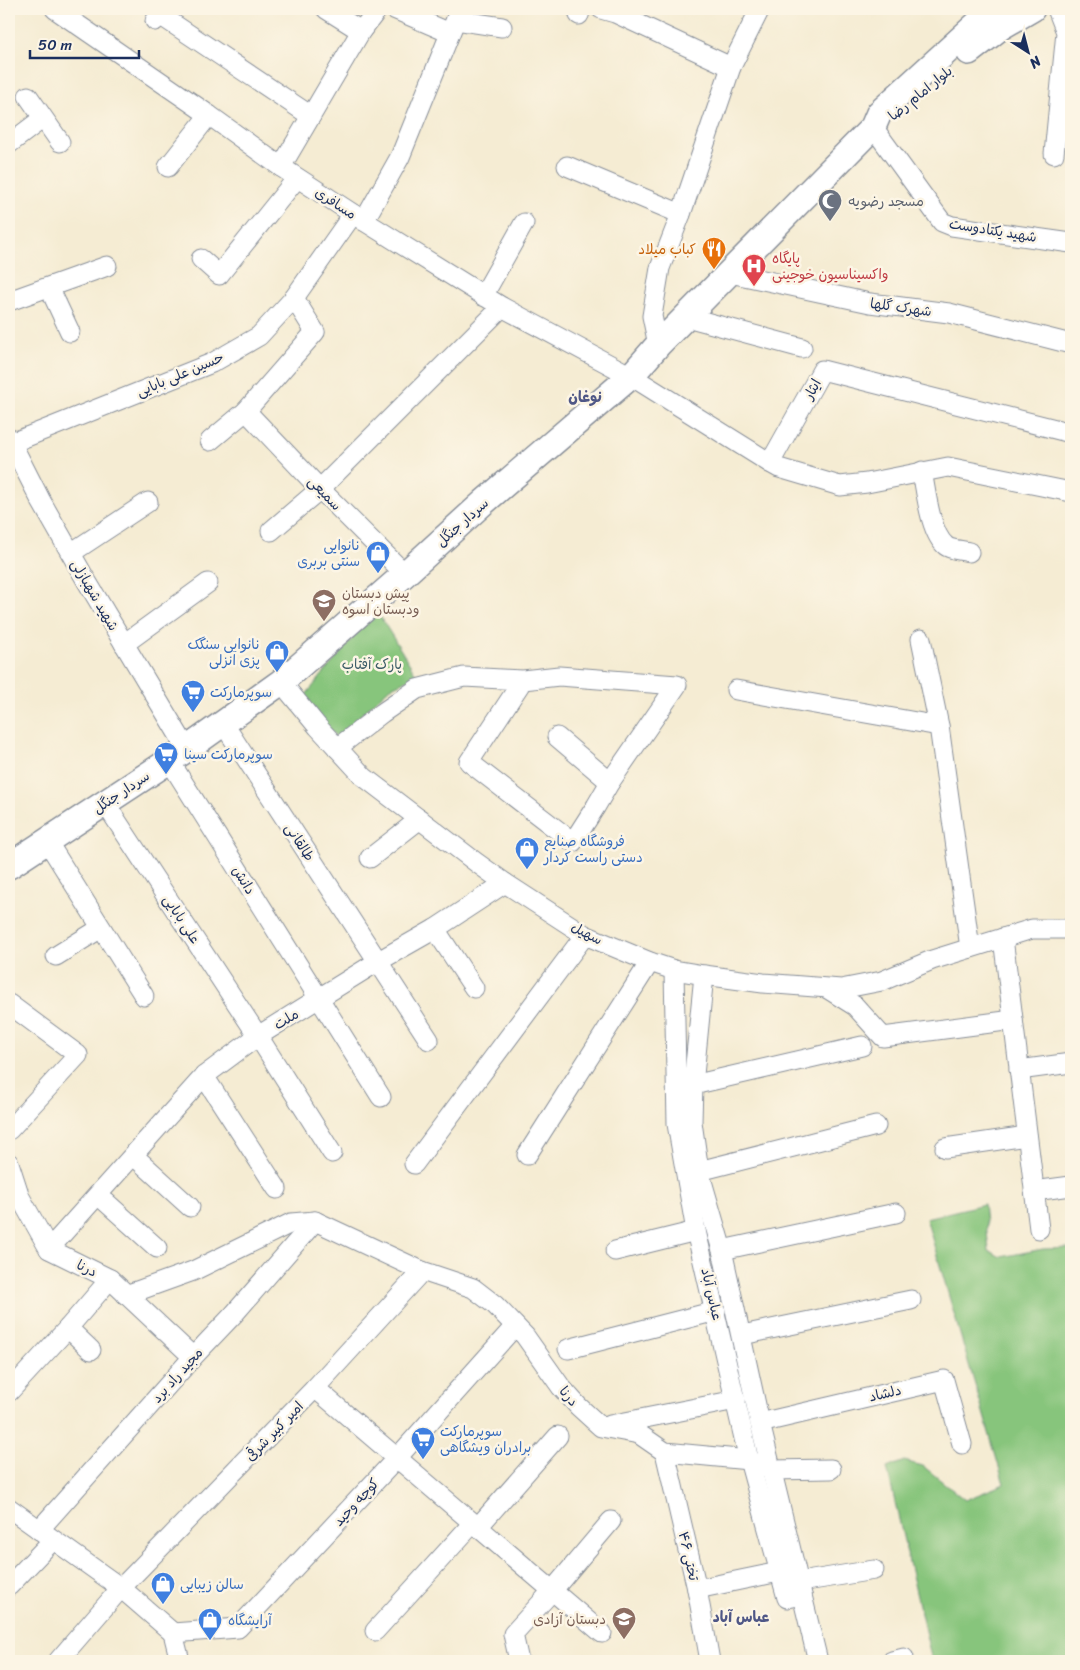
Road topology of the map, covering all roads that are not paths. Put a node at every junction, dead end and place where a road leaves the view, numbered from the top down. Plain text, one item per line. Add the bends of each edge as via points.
1 (55, 9) edge
2 (326, 9) edge
3 (378, 9) edge
4 (394, 9) edge
5 (601, 9) edge
6 (760, 9) edge
7 (1032, 9) edge
8 (1057, 9) edge
9 (994, 14) edge
10 (155, 21) dead end
11 (456, 21) edge
12 (502, 27) dead end
13 (361, 31) junction
14 (731, 67) junction
15 (28, 96) dead end
16 (209, 114) junction
17 (310, 116) junction
18 (42, 120) junction
19 (873, 127) junction
20 (60, 142) dead end
21 (9, 144) edge
22 (1054, 154) dead end
23 (567, 166) dead end
24 (168, 167) dead end
25 (281, 167) junction
26 (297, 178) junction
27 (681, 214) junction
28 (358, 217) junction
29 (524, 223) dead end
30 (1071, 243) edge
31 (201, 259) dead end
32 (107, 266) dead end
33 (730, 273) junction
34 (49, 287) junction
35 (483, 296) junction
36 (294, 298) junction
37 (9, 301) edge
38 (502, 307) junction
39 (687, 317) junction
40 (70, 332) dead end
41 (1071, 344) edge
42 (658, 345) junction
43 (802, 348) dead end
44 (631, 376) junction
45 (246, 411) junction
46 (1071, 433) edge
47 (210, 441) dead end
48 (9, 442) edge
49 (770, 463) junction
50 (922, 471) junction
51 (320, 489) junction
52 (1071, 492) edge
53 (148, 502) dead end
54 (271, 531) dead end
55 (969, 552) dead end
56 (71, 553) junction
57 (405, 574) junction
58 (208, 583) dead end
59 (921, 639) dead end
60 (124, 644) junction
61 (523, 680) junction
62 (281, 682) junction
63 (736, 690) dead end
64 (223, 723) junction
65 (940, 726) junction
66 (557, 737) dead end
67 (337, 748) junction
68 (178, 754) junction
69 (610, 782) junction
70 (105, 803) junction
71 (420, 819) junction
72 (47, 841) junction
73 (370, 858) dead end
74 (9, 866) edge
75 (505, 883) junction
76 (102, 928) junction
77 (435, 929) junction
78 (1071, 929) edge
79 (585, 935) junction
80 (1003, 938) junction
81 (970, 948) junction
82 (56, 956) dead end
83 (377, 962) junction
84 (650, 962) junction
85 (674, 970) junction
86 (704, 975) junction
87 (474, 988) dead end
88 (828, 989) junction
89 (144, 996) dead end
90 (319, 999) junction
91 (9, 1004) edge
92 (1013, 1020) junction
93 (258, 1036) junction
94 (429, 1040) dead end
95 (862, 1046) dead end
96 (1071, 1063) edge
97 (1019, 1070) junction
98 (204, 1076) junction
99 (693, 1085) junction
100 (381, 1097) dead end
101 (876, 1126) dead end
102 (9, 1130) edge
103 (1027, 1136) junction
104 (945, 1148) dead end
105 (332, 1153) dead end
106 (527, 1155) dead end
107 (134, 1156) junction
108 (9, 1163) edge
109 (414, 1164) dead end
110 (699, 1171) junction
111 (1071, 1186) edge
112 (277, 1189) dead end
113 (1034, 1191) junction
114 (98, 1195) junction
115 (190, 1207) dead end
116 (896, 1213) dead end
117 (315, 1221) junction
118 (1039, 1229) dead end
119 (696, 1231) junction
120 (158, 1248) dead end
121 (49, 1249) junction
122 (722, 1250) junction
123 (615, 1251) dead end
124 (422, 1270) junction
125 (110, 1279) junction
126 (126, 1295) junction
127 (911, 1300) dead end
128 (716, 1311) junction
129 (515, 1326) junction
130 (68, 1328) junction
131 (742, 1335) junction
132 (568, 1349) dead end
133 (91, 1350) dead end
134 (193, 1357) junction
135 (315, 1388) junction
136 (9, 1392) edge
137 (736, 1400) junction
138 (760, 1423) junction
139 (601, 1426) junction
140 (558, 1436) dead end
141 (962, 1444) dead end
142 (665, 1452) junction
143 (397, 1458) junction
144 (749, 1460) junction
145 (831, 1469) dead end
146 (771, 1470) junction
147 (9, 1508) edge
148 (611, 1521) dead end
149 (475, 1525) junction
150 (46, 1535) junction
151 (874, 1570) dead end
152 (779, 1572) junction
153 (9, 1586) edge
154 (121, 1588) junction
155 (697, 1588) junction
156 (801, 1589) junction
157 (552, 1591) junction
158 (375, 1631) dead end
159 (173, 1633) junction
160 (602, 1633) dead end
161 (513, 1660) edge
162 (58, 1661) edge
163 (179, 1661) edge
164 (710, 1661) edge
165 (818, 1661) edge

1 - 16 street, مسافری
2 - 13 street
3 - 13 street
4 - 11 street
5 - 14 street via 615,12
6 - 14 street
7 - 9 main road, بلوار امام رضا
8 - 22 street via 1066,32
9 - 19 main road, بلوار امام رضا via 879,114
10 - 17 street via 160,15
11 - 12 street
11 - 28 street, حسین علی بابایی via 400,157
13 - 17 street
14 - 27 street
15 - 18 street
16 - 24 street
16 - 25 street, مسافری
17 - 25 street
18 - 20 street
18 - 21 street
19 - 30 street, شهید یکتادوست via 942,222
19 - 33 main road, سردار جنگل
23 - 27 street
25 - 26 street, مسافری
26 - 28 street, مسافری
26 - 31 street via 219,275
27 - 42 street via 660,268 652,316
28 - 35 street, مسافری
28 - 36 street, حسین علی بابایی
29 - 35 street
32 - 34 street
33 - 39 main road, سردار جنگل
33 - 41 street, شهرک گلها via 870,303 949,313
34 - 37 street
34 - 40 street
35 - 38 street, مسافری
36 - 45 street via 315,332
36 - 48 street, حسین علی بابایی via 259,336 212,363
38 - 44 street, مسافری
38 - 51 street
39 - 42 main road, سردار جنگل
39 - 43 street
42 - 44 main road, سردار جنگل
44 - 49 street
44 - 57 main road, سردار جنگل
45 - 47 street
45 - 51 street, سمیعی
46 - 49 street, ایثار via 822,370
48 - 56 street, شهید شهبازلی
49 - 50 street via 840,486 867,484
50 - 52 street via 948,467
50 - 55 street via 938,536 946,546
51 - 54 street
51 - 57 street, سمیعی
53 - 56 street
56 - 60 street, شهید شهبازلی
57 - 62 main road, سردار جنگل
58 - 60 street
59 - 65 street
60 - 68 street, شهید شهبازلی
61 - 67 street via 464,677 417,689
61 - 69 street via 559,676 677,685
61 - 69 street via 469,762 573,842
62 - 64 main road, سردار جنگل
62 - 67 street, سهیل
63 - 65 street
64 - 68 main road, سردار جنگل
64 - 83 street, طالقانی
65 - 81 street
66 - 69 street
67 - 71 street, سهیل via 364,777
68 - 70 main road, سردار جنگل
68 - 90 street, دانش
70 - 72 main road, سردار جنگل
70 - 93 street, علی بابایی
71 - 73 street
71 - 75 street, سهیل
72 - 74 main road, سردار جنگل
72 - 76 street
75 - 77 street, ملت
75 - 79 street, سهیل
76 - 82 street
76 - 89 street
77 - 83 street, ملت
77 - 87 street
78 - 80 street, سهیل via 1032,929
79 - 84 street, سهیل
79 - 109 street
80 - 81 street, سهیل
80 - 92 street
81 - 88 street, سهیل via 882,981
83 - 90 street, ملت
83 - 94 street, طالقانی
84 - 85 street, سهیل
84 - 106 street
85 - 86 street, سهیل
85 - 119 street, عباس آباد via 677,1124
86 - 88 street, سهیل
86 - 99 street, عباس آباد
88 - 92 street via 856,1006 883,1037
90 - 93 street, ملت
90 - 100 street, دانش
91 - 102 street via 78,1055
92 - 97 street
93 - 98 street, ملت
93 - 105 street, علی بابایی
95 - 99 street
96 - 97 street
97 - 103 street
98 - 107 street, ملت
98 - 112 street
99 - 110 street, عباس آباد via 692,1122
101 - 110 street
103 - 104 street
103 - 113 street
107 - 114 street, ملت
107 - 115 street
108 - 121 street via 20,1197
110 - 122 street, عباس آباد
111 - 113 street
113 - 118 street
114 - 120 street
114 - 121 street, ملت
116 - 122 street
117 - 124 street, درنا
117 - 126 street via 291,1223 193,1271
117 - 134 street, مجید راد برد
119 - 123 street
119 - 128 street, عباس آباد
121 - 125 street, درنا
122 - 131 street, عباس آباد
124 - 129 street, درنا via 473,1288
124 - 135 street, امیر کبیر شرقی
125 - 126 street, درنا
125 - 130 street
126 - 134 street, درنا
127 - 131 street
128 - 132 street
128 - 137 street, عباس آباد
129 - 139 street, درنا via 561,1387
129 - 143 street, کوچه وحید
130 - 133 street
130 - 136 street
131 - 138 street, عباس آباد
134 - 150 street, مجید راد برد
135 - 143 street
135 - 154 street, امیر کبیر شرقی
137 - 139 street
137 - 144 street, عباس آباد
138 - 141 street, دلشاد via 944,1380
138 - 146 street, عباس آباد
139 - 142 street, درنا via 639,1434
140 - 149 street
142 - 144 street, درنا
142 - 155 street, تختی ۴۶
143 - 149 street
143 - 159 street, کوچه وحید via 238,1628
144 - 146 street, درنا
144 - 152 street, عباس آباد
145 - 146 street
146 - 156 street, عباس آباد
147 - 150 street
148 - 157 street
149 - 157 street
149 - 158 street
150 - 153 street, مجید راد برد
150 - 154 street
151 - 156 street
152 - 155 street
152 - 156 street, عباس آباد via 787,1598
154 - 159 street
154 - 162 street, امیر کبیر شرقی
155 - 164 street, تختی ۴۶
156 - 165 street, عباس آباد
157 - 160 street
157 - 161 street via 513,1634
159 - 163 street

